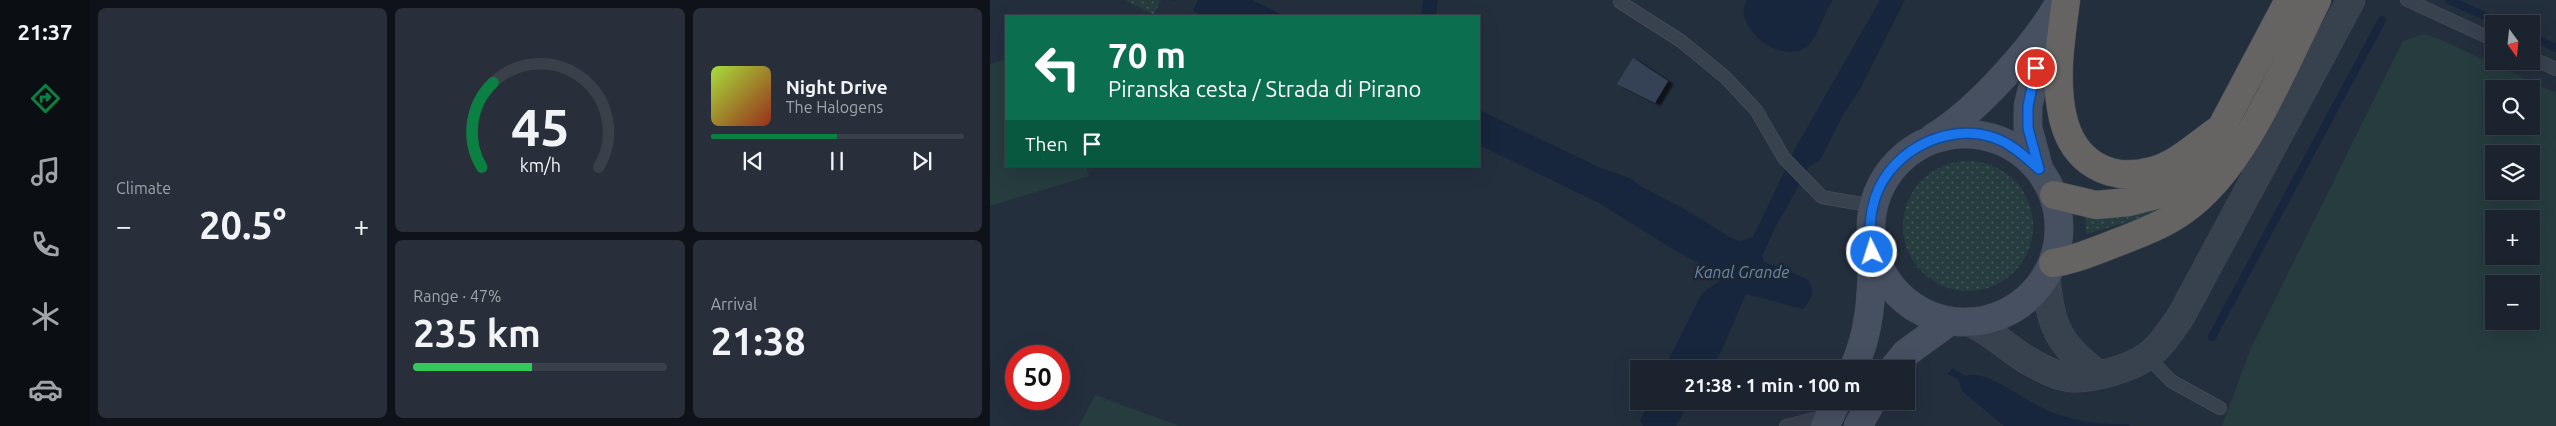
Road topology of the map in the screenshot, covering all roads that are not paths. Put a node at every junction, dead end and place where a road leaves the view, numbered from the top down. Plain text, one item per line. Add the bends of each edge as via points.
1 (2061, 0) edge
2 (2066, 0) edge
3 (2290, 0) edge
4 (2317, 0) edge
5 (2351, 0) edge
6 (2407, 0) edge
7 (1620, 2) dead end
8 (2047, 26) junction
9 (2485, 36) edge
10 (2540, 62) edge
11 (2556, 69) edge
12 (2224, 126) junction
13 (1928, 141) junction
14 (2039, 169) junction
15 (2054, 194) junction
16 (1873, 206) junction
17 (1872, 252) junction
18 (2049, 270) junction
19 (1960, 322) junction
20 (2147, 356) junction
21 (1856, 360) edge
22 (1900, 360) edge
23 (2098, 374) junction
24 (2220, 408) dead end
25 (1867, 410) edge
26 (1831, 414) edge
27 (1786, 426) edge
28 (1858, 426) edge

1 - 8 main road
2 - 12 highway via 2060,94 2068,136 2080,154 2100,169 2125,175 2153,171 2183,156
3 - 12 highway
4 - 18 highway via 2253,128 2224,172 2200,197 2182,212 2135,236
5 - 20 street via 2181,316
6 - 9 lane
7 - 16 lane via 1681,41 1725,77 1756,110 1784,158 1822,197
8 - 13 main road via 1972,108
8 - 14 main road via 2030,92 2028,128
10 - 11 lane
12 - 15 highway via 2200,168 2168,192 2129,202 2096,205
13 - 14 main road via 1947,135 1991,137 2012,146
13 - 16 main road via 1906,154 1887,174
14 - 15 main road
15 - 18 main road via 2059,229
16 - 17 main road
17 - 19 main road via 1885,279 1899,295 1933,317
17 - 21 main road via 1868,322
18 - 19 main road via 2026,300 2005,313 1988,319
18 - 23 street via 2048,306 2058,332 2068,349
19 - 22 main road via 1906,353
19 - 23 street via 1988,330 2026,360 2050,372 2073,378
20 - 23 street via 2115,371
20 - 24 lane via 2171,381
25 - 28 main road
26 - 27 lane

